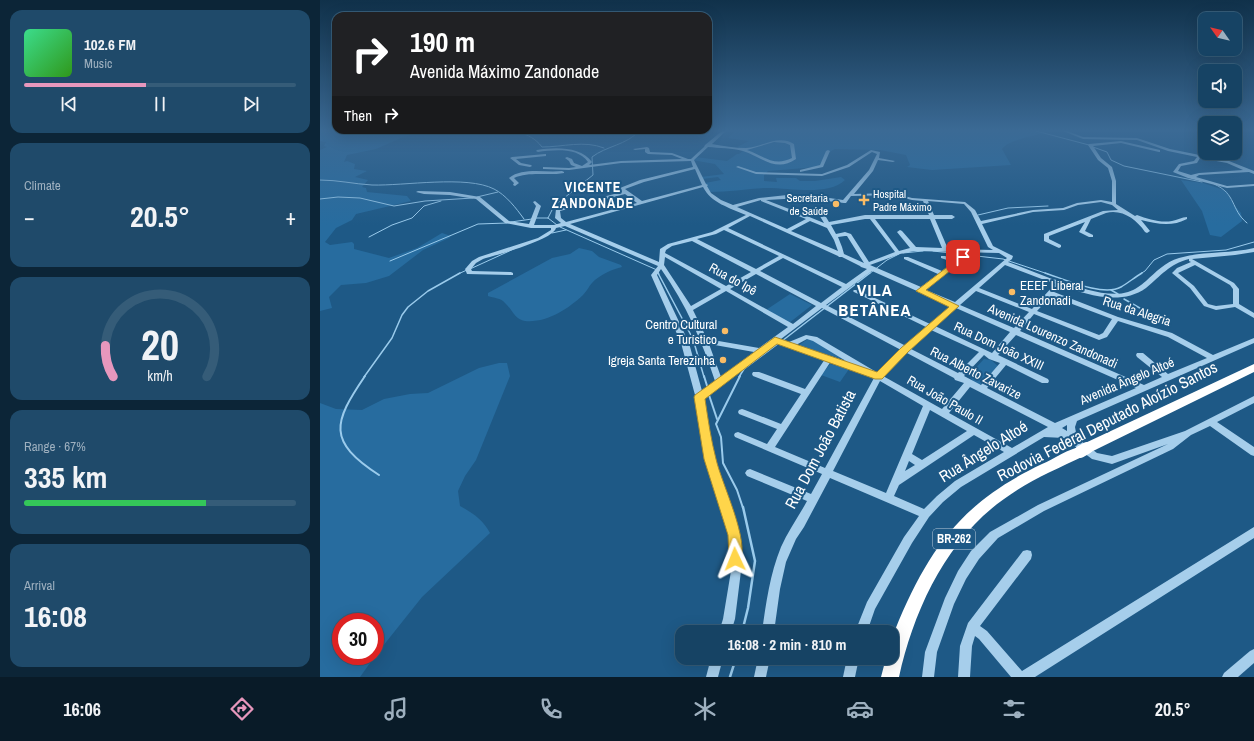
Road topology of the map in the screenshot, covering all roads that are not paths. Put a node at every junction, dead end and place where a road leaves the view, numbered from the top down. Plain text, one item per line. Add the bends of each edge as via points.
1 (519, 163) edge
2 (571, 163) edge
3 (590, 163) edge
4 (617, 163) edge
5 (692, 163) edge
6 (824, 163) edge
7 (855, 163) edge
8 (874, 163) edge
9 (1104, 163) edge
10 (1192, 163) edge
11 (1228, 163) edge
12 (530, 166) dead end
13 (586, 167) junction
14 (738, 167) dead end
15 (544, 168) dead end
16 (695, 168) junction
17 (577, 169) junction
18 (1252, 172) edge
19 (780, 173) junction
20 (1189, 177) junction
21 (706, 185) junction
22 (1254, 185) edge
23 (515, 186) dead end
24 (622, 189) junction
25 (418, 192) dead end
26 (850, 195) junction
27 (761, 199) junction
28 (925, 200) junction
29 (535, 202) dead end
30 (564, 203) dead end
31 (641, 203) junction
32 (1114, 204) junction
33 (732, 207) junction
34 (558, 210) junction
35 (796, 213) junction
36 (1128, 214) junction
37 (749, 215) junction
38 (932, 216) junction
39 (871, 217) junction
40 (952, 217) dead end
41 (1089, 218) junction
42 (1185, 218) dead end
43 (810, 219) junction
44 (980, 224) junction
45 (826, 225) junction
46 (531, 226) junction
47 (559, 226) junction
48 (724, 228) junction
49 (787, 231) junction
50 (1147, 231) dead end
51 (900, 232) dead end
52 (834, 236) junction
53 (1091, 236) dead end
54 (693, 239) junction
55 (1059, 246) dead end
56 (914, 249) junction
57 (945, 249) junction
58 (1253, 251) edge
59 (1000, 252) junction
60 (662, 253) junction
61 (898, 253) junction
62 (783, 256) junction
63 (841, 256) junction
64 (943, 257) dead end
65 (963, 257) dead end
66 (906, 258) dead end
67 (1186, 258) junction
68 (1008, 260) junction
69 (957, 262) junction
70 (1195, 262) junction
71 (659, 268) junction
72 (870, 268) junction
73 (755, 272) junction
74 (941, 273) junction
75 (511, 274) dead end
76 (1060, 282) junction
77 (846, 286) junction
78 (974, 288) junction
79 (727, 289) junction
80 (856, 291) dead end
81 (920, 291) junction
82 (1050, 293) junction
83 (1236, 305) junction
84 (954, 306) junction
85 (823, 308) junction
86 (690, 310) junction
87 (1033, 312) junction
88 (1254, 316) edge
89 (1116, 318) junction
90 (792, 326) junction
91 (930, 327) junction
92 (1013, 333) junction
93 (1254, 340) edge
94 (705, 341) junction
95 (782, 342) junction
96 (904, 350) junction
97 (761, 351) junction
98 (982, 353) junction
99 (1140, 355) dead end
100 (992, 357) junction
101 (830, 358) junction
102 (1213, 358) junction
103 (1004, 363) junction
104 (1254, 368) edge
105 (865, 370) junction
106 (756, 374) dead end
107 (879, 376) junction
108 (958, 378) junction
109 (1168, 378) junction
110 (1046, 381) dead end
111 (716, 384) junction
112 (969, 384) junction
113 (1143, 388) junction
114 (982, 389) junction
115 (807, 393) junction
116 (701, 395) junction
117 (1254, 399) edge
118 (928, 404) junction
119 (742, 412) dead end
120 (944, 413) junction
121 (1073, 418) junction
122 (1211, 422) junction
123 (1055, 427) junction
124 (783, 428) junction
125 (974, 430) junction
126 (1188, 433) junction
127 (1043, 434) junction
128 (738, 435) dead end
129 (1080, 446) junction
130 (769, 448) junction
131 (1011, 452) junction
132 (1254, 452) edge
133 (908, 456) junction
134 (923, 465) junction
135 (750, 473) dead end
136 (827, 473) junction
137 (896, 482) junction
138 (889, 498) junction
139 (813, 499) junction
140 (926, 514) junction
141 (1254, 532) edge
142 (1027, 555) dead end
143 (727, 625) edge
144 (769, 625) edge
145 (864, 625) edge
146 (972, 627) junction
147 (1254, 655) edge
148 (715, 665) edge
149 (763, 665) edge
150 (852, 665) edge
151 (712, 677) edge
152 (760, 677) edge
153 (849, 677) edge
154 (890, 677) edge
155 (928, 677) edge
156 (964, 677) edge
157 (1019, 677) edge
158 (1024, 677) edge
159 (1228, 677) edge

1 - 12 street
2 - 13 street
3 - 13 street
4 - 13 street
5 - 16 street, Avenida Lourenzo Zandonadi
6 - 19 street via 820,167
7 - 19 street via 826,174
8 - 26 street
9 - 32 street via 1110,167 1114,181
10 - 20 street via 1181,164 1175,170
11 - 18 street
13 - 17 street
14 - 19 street via 756,173
15 - 17 street
16 - 21 street, Avenida Lourenzo Zandonadi
16 - 24 street via 642,181
17 - 23 street via 551,175 520,174 511,178 517,183
18 - 20 street via 1199,174
20 - 22 street via 1227,187
21 - 31 street
21 - 33 street, Avenida Lourenzo Zandonadi via 715,199
24 - 31 street
24 - 34 street
25 - 46 street via 478,198 503,220
26 - 27 street via 844,202 806,196
26 - 28 street via 893,194
27 - 33 street
27 - 35 street
28 - 38 street
28 - 44 street via 965,203 971,207
29 - 46 street via 539,206
30 - 34 street
31 - 47 street
32 - 36 street
32 - 44 street via 1099,201 1064,209 1040,209
33 - 37 street, Avenida Lourenzo Zandonadi
34 - 47 street
35 - 43 street
35 - 45 street via 823,211
36 - 41 street via 1110,210
36 - 42 street via 1160,222 1178,222
36 - 50 street via 1144,225
37 - 48 street
37 - 49 street, Avenida Lourenzo Zandonadi
38 - 39 street
38 - 40 street
38 - 57 street
39 - 45 street
39 - 61 street
41 - 53 street via 1082,232
41 - 55 street via 1046,235 1046,240
43 - 45 street
43 - 49 street
44 - 59 street via 991,247
45 - 52 street
46 - 47 street
47 - 71 street
47 - 75 street via 540,240 481,258 469,265 468,269 469,274
48 - 54 street
48 - 62 street
49 - 63 street, Avenida Lourenzo Zandonadi
51 - 56 street
52 - 63 street
52 - 72 street via 848,234
54 - 60 street via 670,245 663,249
54 - 73 street
56 - 57 street
56 - 61 street
57 - 59 street
58 - 67 street
59 - 68 street via 1008,255
60 - 71 street
60 - 79 street, Rua do Ipê
61 - 72 street
62 - 73 street
62 - 77 street
63 - 72 street, Avenida Lourenzo Zandonadi
64 - 69 street
65 - 69 street
66 - 74 street
67 - 70 street
67 - 76 street via 1170,264 1145,285 1124,296 1102,296
68 - 76 street
68 - 78 street, Rua Dom João Batista
69 - 74 street
70 - 83 street via 1232,284 1236,289
70 - 83 street via 1175,273 1192,287 1206,305 1219,308
71 - 86 street via 679,288
71 - 116 street via 654,275 685,343
72 - 77 street
72 - 81 street, Avenida Lourenzo Zandonadi
73 - 79 street
73 - 85 street
74 - 81 street
76 - 82 street
77 - 85 street
78 - 84 street, Rua Dom João Batista
78 - 87 street
79 - 86 street
79 - 90 street, Rua do Ipê
80 - 91 street, Rua Dom João XXIII
81 - 84 street, Avenida Lourenzo Zandonadi
82 - 87 street
82 - 89 street, Rua da Alegria
83 - 88 street
84 - 91 street, Rua Dom João Batista
84 - 92 street, Avenida Lourenzo Zandonadi
85 - 90 street
85 - 96 street, Rua Alberto Zavarize
86 - 94 street
87 - 89 street via 1099,338 1103,338
87 - 92 street
89 - 102 street, Rua da Alegria via 1177,338
90 - 95 street
91 - 96 street, Rua Dom João Batista
91 - 98 street, Rua Dom João XXIII
92 - 100 street
92 - 113 street, Avenida Lourenzo Zandonadi
93 - 102 street, Avenida Ângelo Altoé
94 - 97 street
94 - 111 street
95 - 97 street
95 - 101 street
95 - 105 street, Rua João Paulo II via 810,337
96 - 107 street, Rua Dom João Batista
96 - 108 street, Rua Alberto Zavarize
97 - 111 street
98 - 100 street, Rua Dom João XXIII
98 - 108 street
99 - 109 street
100 - 103 street, Rua Dom João XXIII
101 - 105 street
101 - 115 street
102 - 109 street, Avenida Ângelo Altoé
103 - 110 street, Rua Dom João XXIII
103 - 114 street
104 - 129 highway, Rodovia Federal Deputado Aloízio Santos / BR-262
105 - 107 street, Rua João Paulo II
106 - 115 street
107 - 118 street, Rua João Paulo II
107 - 136 street, Rua Dom João Batista
108 - 112 street, Rua Alberto Zavarize
109 - 113 street, Avenida Ângelo Altoé
111 - 116 street
112 - 114 street, Rua Alberto Zavarize
112 - 120 street
113 - 121 street, Avenida Ângelo Altoé
114 - 123 street, Rua Alberto Zavarize
115 - 124 street
116 - 143 street via 710,459 734,535 736,570
117 - 122 street
118 - 120 street, Rua João Paulo II
118 - 133 street
119 - 124 street
120 - 125 street, Rua João Paulo II
121 - 123 street, Avenida Ângelo Altoé
121 - 129 street via 1071,427
122 - 126 street
122 - 132 street
123 - 127 street, Rua Ângelo Altoé
123 - 129 street
124 - 130 street
125 - 131 street, Rua João Paulo II
125 - 134 street
126 - 129 street via 1112,460
126 - 155 street via 1170,447 1041,508 994,535 975,555 948,602 931,652
127 - 129 street
127 - 131 street, Rua Ângelo Altoé
128 - 130 street
129 - 154 highway, Rodovia Federal Deputado Aloízio Santos / BR-262 via 990,501 949,545 909,612 899,637
130 - 136 street
131 - 140 street, Rua Ângelo Altoé via 958,484
133 - 134 street
133 - 137 street
134 - 137 street
135 - 139 street
136 - 138 street
136 - 139 street, Rua Dom João Batista
137 - 138 street
138 - 140 street
139 - 144 street, Rua Dom João Batista via 785,547
140 - 145 street, Rua Ângelo Altoé via 891,568
141 - 158 street
142 - 146 street
146 - 156 street via 966,646
146 - 157 street via 984,635
147 - 159 street
148 - 151 street
149 - 152 street
150 - 153 street

